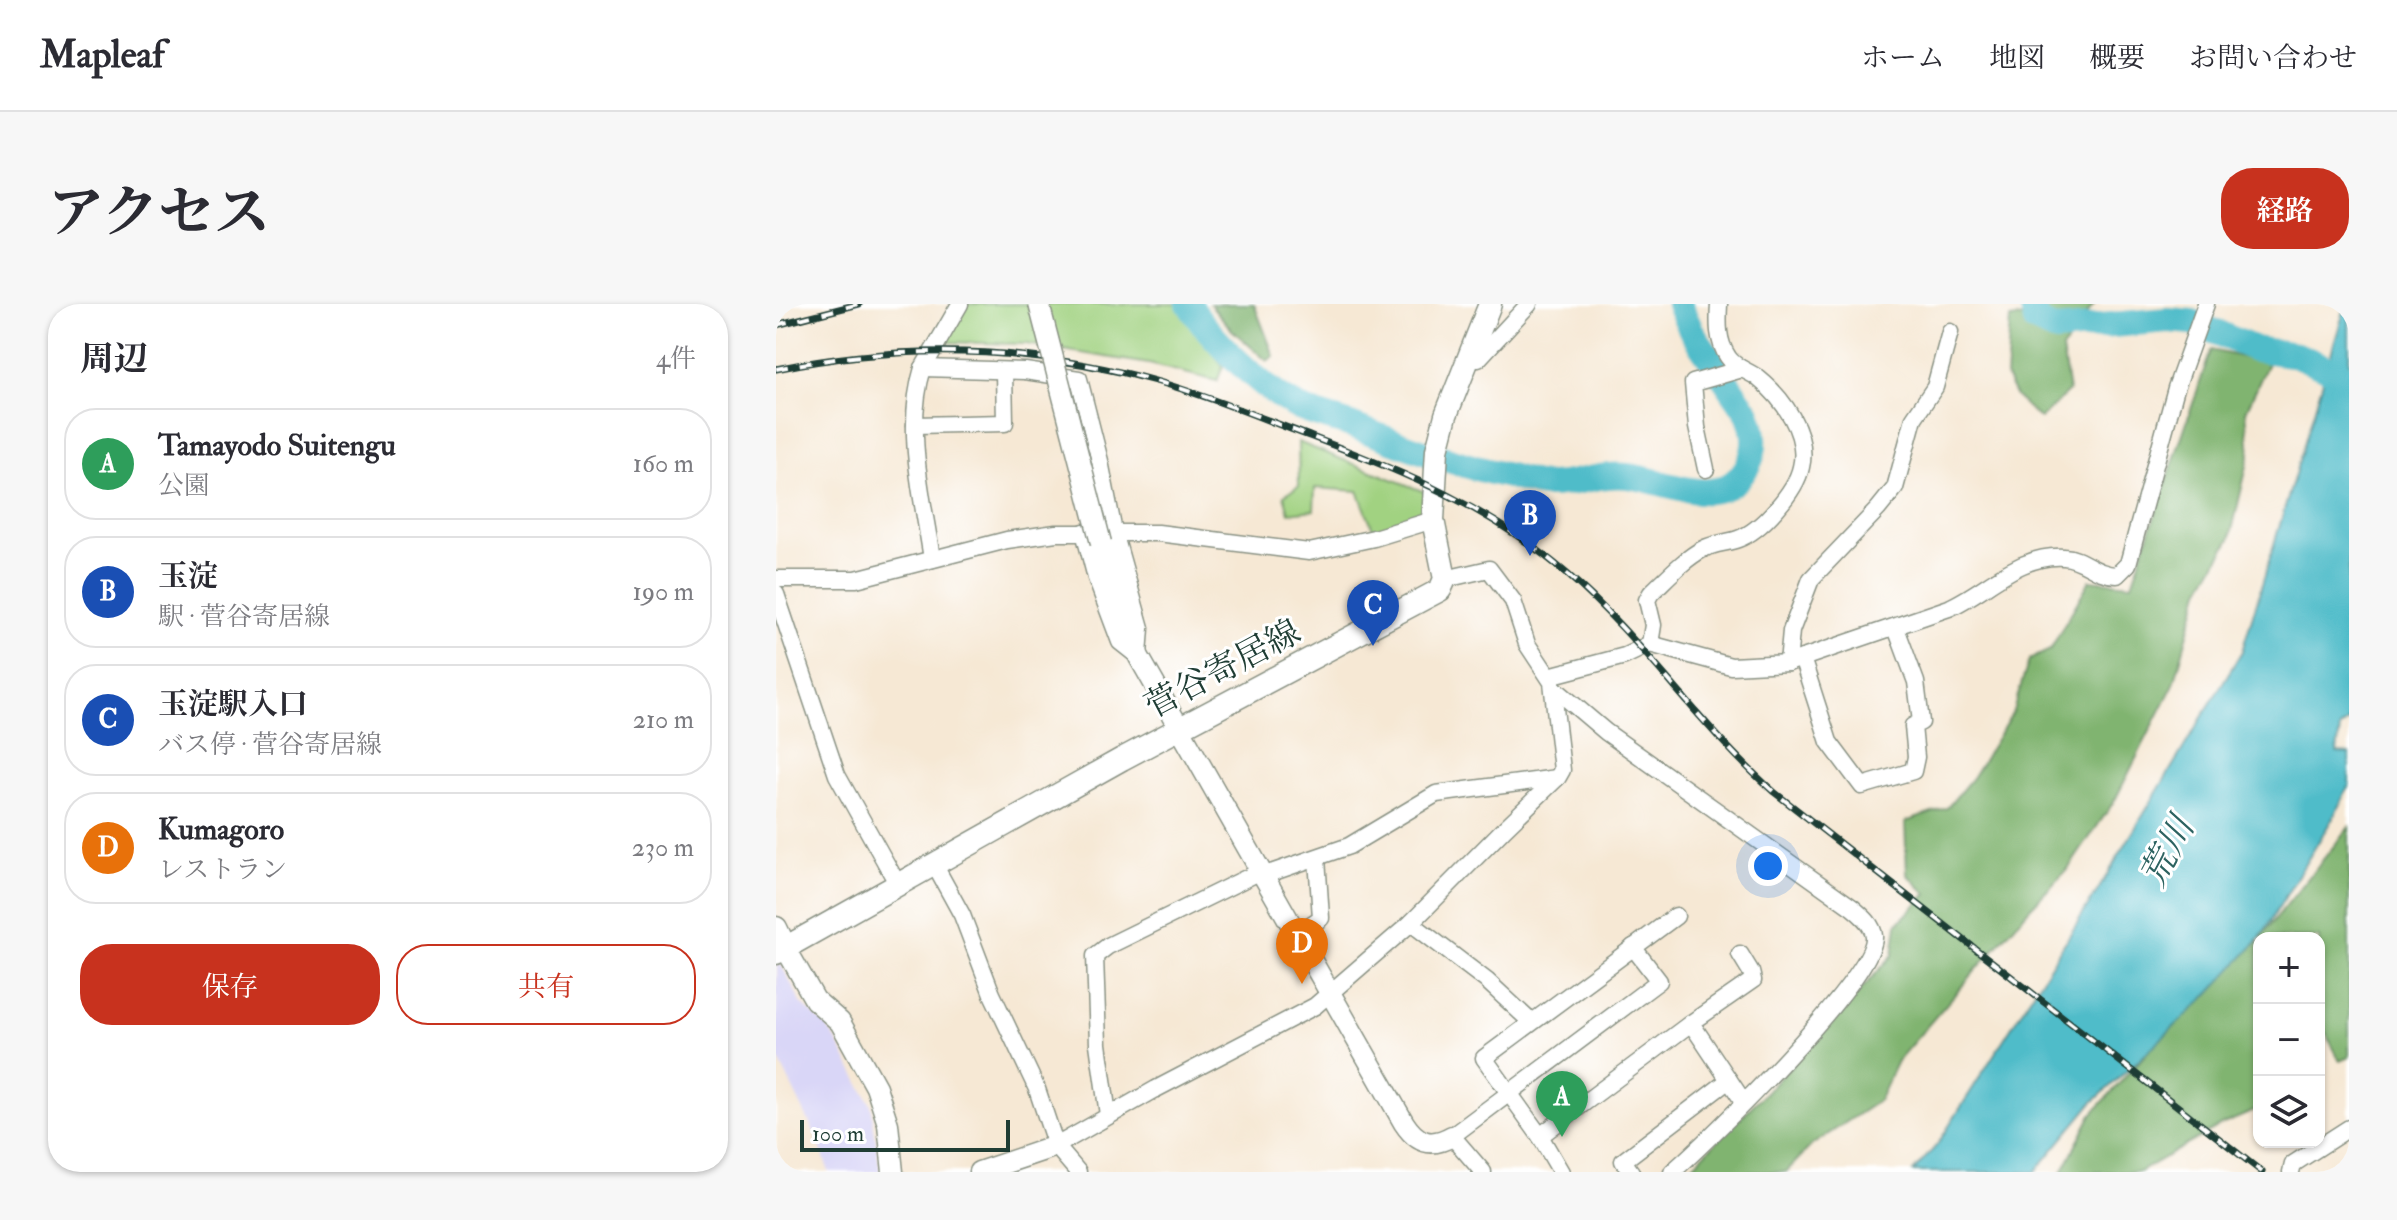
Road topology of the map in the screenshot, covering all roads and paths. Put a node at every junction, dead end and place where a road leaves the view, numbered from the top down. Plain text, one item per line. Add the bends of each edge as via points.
1 (960, 304) edge
2 (1039, 304) edge
3 (1490, 304) edge
4 (1529, 304) edge
5 (1719, 304) edge
6 (2204, 309) edge
7 (1950, 332) dead end
8 (1470, 354) junction
9 (923, 368) junction
10 (1004, 371) junction
11 (1737, 371) junction
12 (915, 425) junction
13 (1706, 469) dead end
14 (1433, 520) junction
15 (1100, 536) junction
16 (932, 559) junction
17 (776, 579) edge
18 (1445, 579) junction
19 (776, 594) edge
20 (1896, 628) junction
21 (1650, 644) junction
22 (1795, 661) junction
23 (1552, 682) junction
24 (1180, 730) junction
25 (1558, 777) junction
26 (1317, 858) junction
27 (934, 864) junction
28 (1260, 874) junction
29 (897, 883) junction
30 (1676, 916) dead end
31 (1411, 923) junction
32 (1297, 934) junction
33 (779, 942) edge
34 (1633, 947) junction
35 (1740, 954) dead end
36 (1329, 994) junction
37 (1531, 1022) junction
38 (1691, 1023) junction
39 (1729, 1080) junction
40 (1508, 1092) junction
41 (1743, 1101) junction
42 (1108, 1115) junction
43 (2349, 1128) edge
44 (1452, 1136) junction
45 (1540, 1136) junction
46 (1056, 1146) junction
47 (893, 1172) edge
48 (979, 1172) edge
49 (1078, 1172) edge
50 (1483, 1172) edge
51 (1561, 1172) edge
52 (1631, 1172) edge
53 (1672, 1172) edge
54 (2291, 1172) edge

1 - 9 street
2 - 15 street, bridge
3 - 8 main road
4 - 8 street via 1478,359
5 - 11 street via 1717,329
6 - 20 street via 2176,388 2128,564 2117,575 2104,575 2076,560 2046,559 2010,569 1963,602
7 - 22 street via 1935,387 1914,418 1895,488 1811,579 1791,631
8 - 14 main road via 1437,450
9 - 10 street
9 - 12 street
10 - 12 street via 1005,423
10 - 15 street via 1079,379 1100,461
11 - 13 street via 1693,383
11 - 21 street via 1756,376 1793,418 1802,466 1796,484 1758,529 1702,550 1651,593
12 - 16 street
14 - 15 street via 1309,552 1158,533
14 - 18 main road
15 - 16 street via 1029,535
15 - 24 street via 1139,657
16 - 17 street via 856,579
18 - 23 street via 1485,568 1493,571 1513,601 1527,644
18 - 24 main road, 菅谷寄居線 via 1431,596
19 - 29 street via 837,775
20 - 22 street
20 - 22 street via 1916,682 1921,722 1913,726 1913,771 1862,786 1829,742
21 - 22 street via 1731,666
21 - 23 street
23 - 25 street via 1562,770
23 - 41 street via 1606,732 1868,922 1874,936 1861,971
24 - 27 main road, 菅谷寄居線
24 - 28 street
25 - 26 street via 1436,794 1349,846
25 - 31 street
26 - 28 street
26 - 32 street via 1321,918
27 - 29 main road, 菅谷寄居線
27 - 46 street via 962,915
28 - 32 street
28 - 42 street via 1095,956 1098,1044
29 - 33 main road, 菅谷寄居線
30 - 34 street
31 - 36 street
31 - 37 street
32 - 36 street
33 - 47 street via 815,1000 840,1022 876,1087 888,1124
34 - 37 street
34 - 40 street via 1659,981
35 - 38 street via 1753,980
36 - 42 street
36 - 44 street via 1407,1128 1427,1143
37 - 40 street via 1484,1058
38 - 39 street
38 - 45 street
39 - 41 street
39 - 52 street via 1623,1161
40 - 44 street
40 - 45 street
41 - 53 street
42 - 46 street
43 - 54 street via 2293,1164
44 - 50 street
45 - 51 street
46 - 48 street
46 - 49 street

